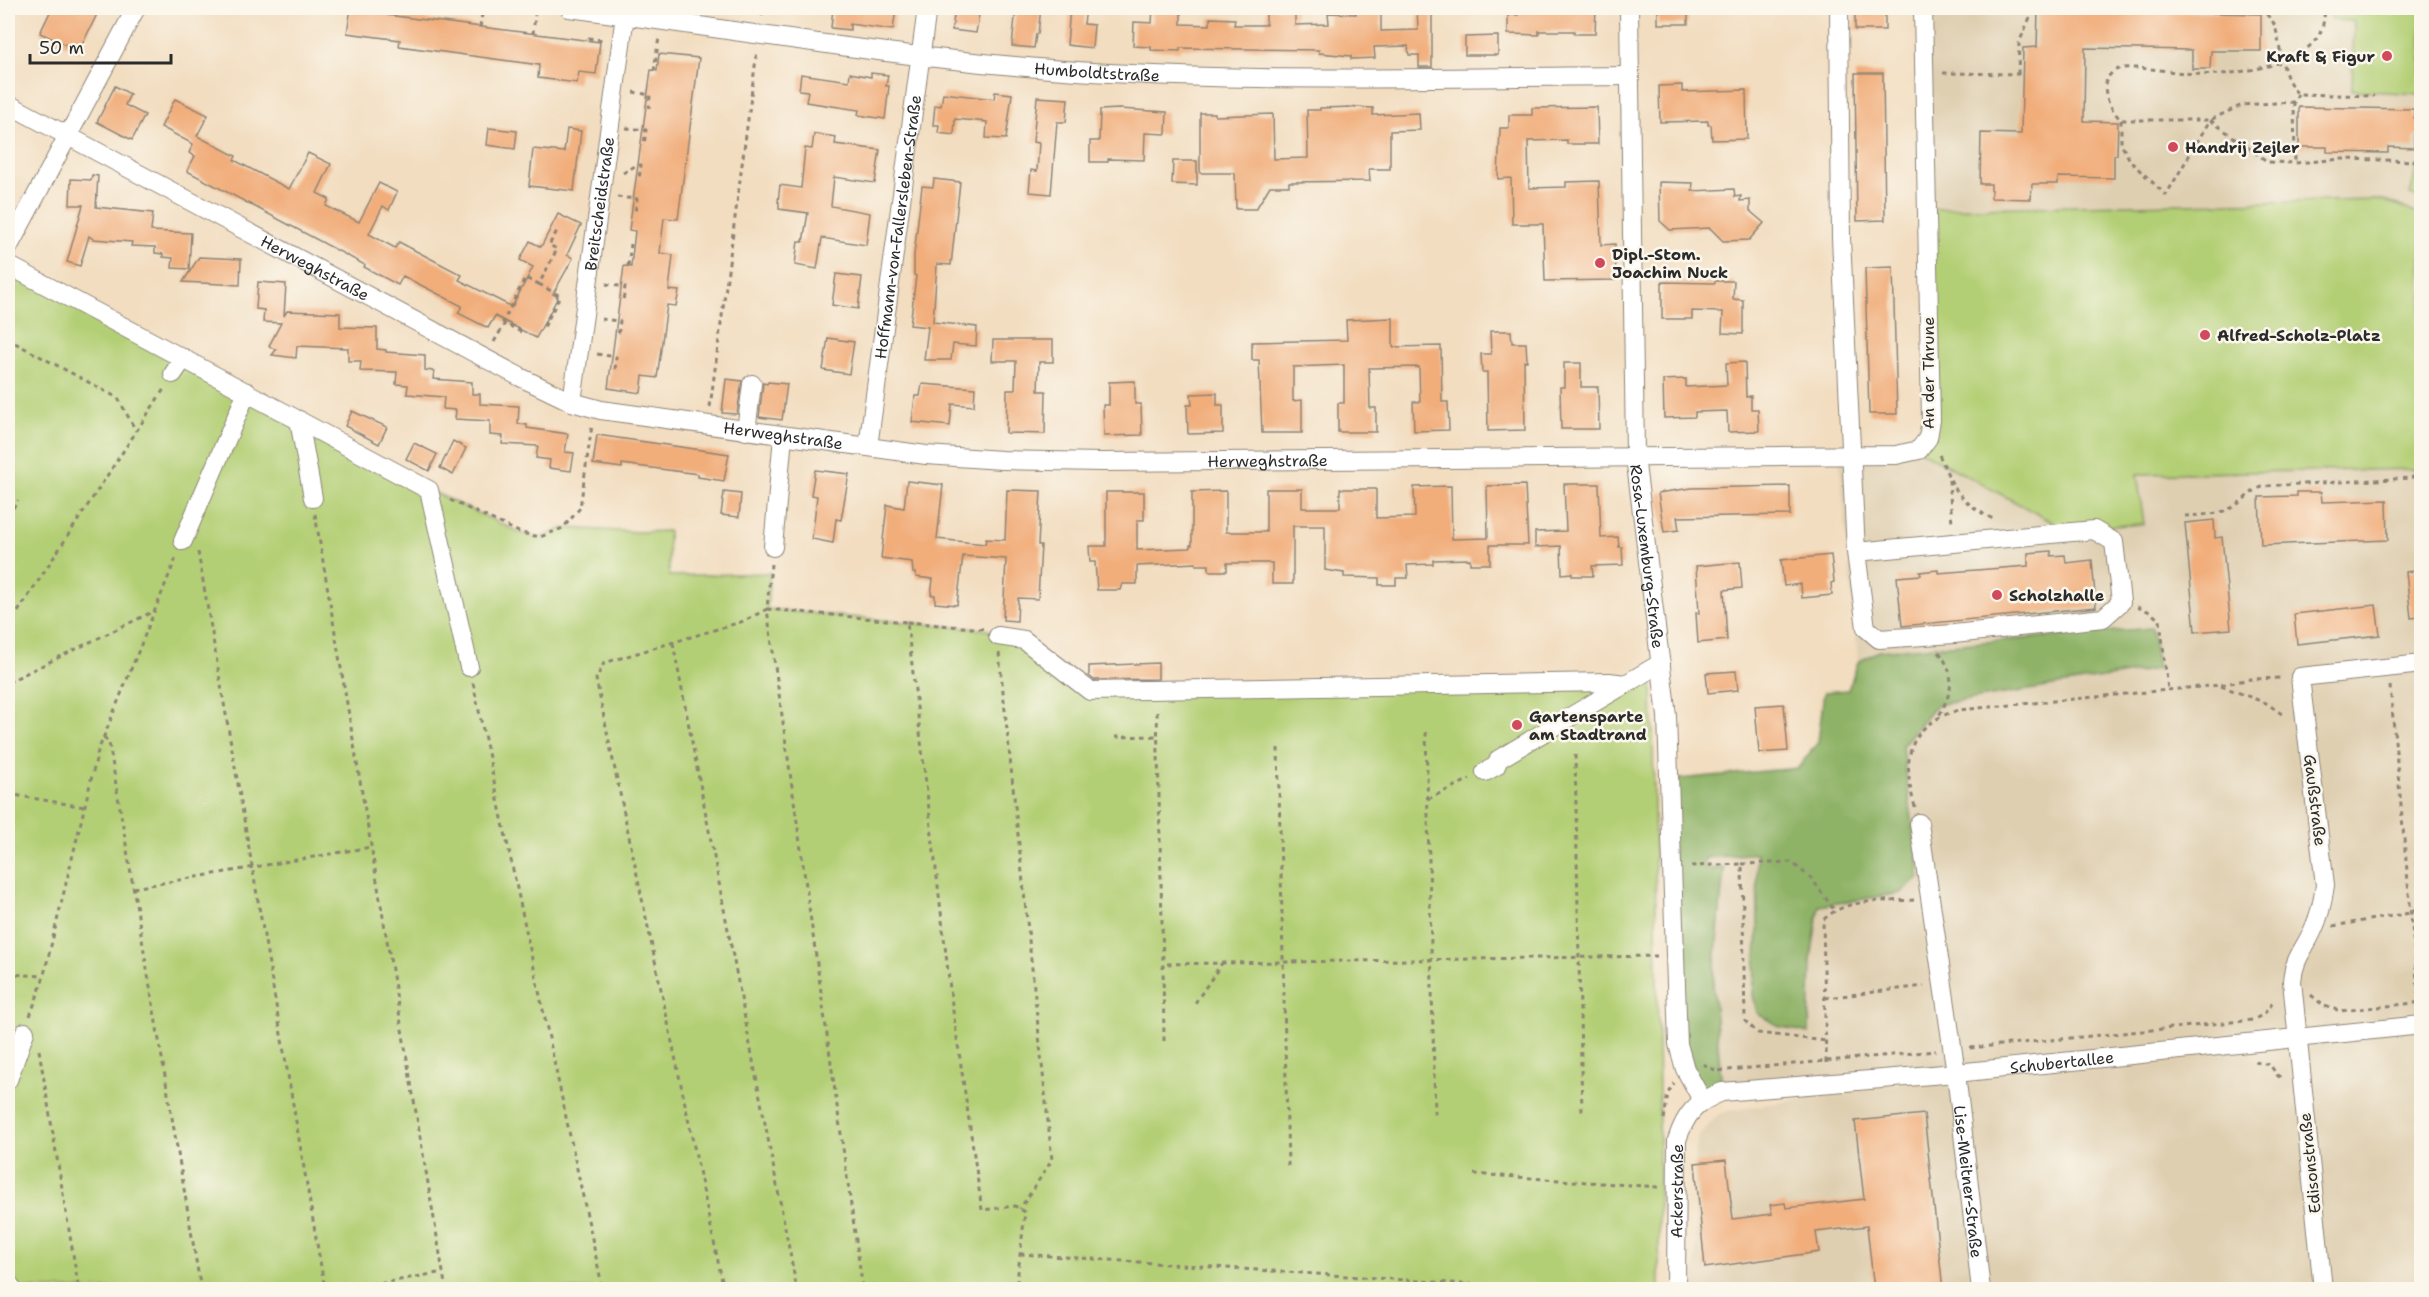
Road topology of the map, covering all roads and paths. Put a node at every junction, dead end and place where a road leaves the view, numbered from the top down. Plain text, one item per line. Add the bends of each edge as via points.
1 (136, 8) edge
2 (483, 8) edge
3 (569, 8) edge
4 (927, 8) edge
5 (1629, 8) edge
6 (1839, 8) edge
7 (1923, 8) edge
8 (2034, 8) edge
9 (2260, 8) edge
10 (2325, 8) edge
11 (626, 11) edge
12 (535, 15) dead end
13 (480, 27) dead end
14 (660, 33) dead end
15 (533, 34) dead end
16 (588, 38) dead end
17 (596, 39) dead end
18 (758, 46) dead end
19 (921, 56) junction
20 (2281, 61) junction
21 (654, 71) dead end
22 (1924, 73) junction
23 (1630, 76) junction
24 (625, 91) dead end
25 (2298, 94) junction
26 (2374, 96) dead end
27 (2294, 102) junction
28 (8, 104) edge
29 (648, 108) dead end
30 (2121, 120) junction
31 (2210, 120) junction
32 (620, 127) dead end
33 (69, 136) junction
34 (644, 145) dead end
35 (2421, 161) edge
36 (2295, 163) junction
37 (620, 176) dead end
38 (639, 178) dead end
39 (611, 196) dead end
40 (635, 213) dead end
41 (556, 231) dead end
42 (631, 244) dead end
43 (8, 248) edge
44 (8, 266) edge
45 (628, 267) dead end
46 (600, 283) dead end
47 (539, 284) junction
48 (623, 302) dead end
49 (595, 318) dead end
50 (505, 323) junction
51 (544, 327) dead end
52 (521, 332) dead end
53 (618, 336) dead end
54 (15, 343) dead end
55 (490, 349) dead end
56 (590, 354) dead end
57 (184, 358) junction
58 (615, 371) dead end
59 (173, 374) joint
60 (752, 384) dead end
61 (247, 392) junction
62 (572, 402) junction
63 (595, 408) junction
64 (709, 417) dead end
65 (299, 420) junction
66 (746, 430) junction
67 (136, 431) junction
68 (783, 436) junction
69 (1928, 438) junction
70 (868, 447) junction
71 (1635, 456) junction
72 (1852, 456) junction
73 (2421, 475) edge
74 (1949, 478) junction
75 (429, 490) junction
76 (313, 498) joint
77 (18, 501) dead end
78 (8, 516) edge
79 (2185, 516) dead end
80 (2022, 536) junction
81 (183, 541) junction
82 (1953, 543) junction
83 (773, 547) joint
84 (1856, 552) junction
85 (2121, 602) junction
86 (767, 609) junction
87 (152, 612) junction
88 (907, 622) junction
89 (8, 627) edge
90 (998, 636) junction
91 (1917, 636) junction
92 (673, 642) junction
93 (1661, 663) junction
94 (2421, 664) edge
95 (470, 667) joint
96 (2388, 667) junction
97 (2300, 677) junction
98 (8, 682) edge
99 (1626, 684) junction
100 (2220, 685) junction
101 (2168, 690) junction
102 (1157, 712) dead end
103 (1939, 716) junction
104 (2307, 730) junction
105 (1426, 732) dead end
106 (104, 736) junction
107 (1156, 736) junction
108 (1115, 737) dead end
109 (1278, 748) dead end
110 (1575, 755) dead end
111 (1485, 772) joint
112 (8, 794) edge
113 (1428, 799) junction
114 (85, 807) junction
115 (1919, 823) joint
116 (371, 847) junction
117 (1742, 864) junction
118 (252, 867) junction
119 (1671, 867) junction
120 (133, 888) junction
121 (1930, 899) junction
122 (2421, 907) edge
123 (1834, 910) junction
124 (2410, 913) junction
125 (2314, 930) junction
126 (1674, 956) junction
127 (1579, 958) junction
128 (1433, 960) junction
129 (1284, 962) junction
130 (1222, 963) junction
131 (1163, 964) junction
132 (8, 974) edge
133 (43, 976) junction
134 (1943, 984) junction
135 (2294, 997) junction
136 (1825, 998) junction
137 (2420, 1002) edge
138 (1195, 1003) dead end
139 (2421, 1025) edge
140 (25, 1032) junction
141 (2298, 1037) junction
142 (1164, 1041) dead end
143 (1826, 1041) junction
144 (1952, 1049) junction
145 (1826, 1062) junction
146 (2251, 1062) dead end
147 (1685, 1069) junction
148 (1956, 1073) junction
149 (2301, 1075) junction
150 (8, 1080) edge
151 (1827, 1083) junction
152 (1702, 1100) junction
153 (1582, 1114) dead end
154 (1435, 1115) dead end
155 (1677, 1140) junction
156 (1288, 1166) dead end
157 (1474, 1174) dead end
158 (1678, 1188) junction
159 (1020, 1209) junction
160 (1020, 1254) junction
161 (443, 1272) junction
162 (8, 1282) edge
163 (13, 1290) edge
164 (79, 1290) edge
165 (201, 1290) edge
166 (325, 1290) edge
167 (345, 1290) edge
168 (446, 1290) edge
169 (603, 1290) edge
170 (724, 1290) edge
171 (797, 1290) edge
172 (862, 1290) edge
173 (1016, 1290) edge
174 (1554, 1290) edge
175 (1676, 1290) edge
176 (1981, 1290) edge
177 (2323, 1290) edge

1 - 33 street
2 - 13 path
3 - 11 street, Humboldtstraße
4 - 19 street, Hoffmann-von-Fallersleben-Straße
5 - 23 street, Rosa-Luxemburg-Straße
6 - 72 street via 1840,238
7 - 22 street, An der Thrune
8 - 22 path via 2019,43 2020,74
9 - 20 path via 2274,24
10 - 20 path via 2323,26 2312,45
11 - 19 street, Humboldtstraße
11 - 62 street, Breitscheidstraße
12 - 15 path
14 - 21 path
16 - 17 path
18 - 64 path
19 - 23 street, Humboldtstraße via 1015,66 1227,78
19 - 70 street, Hoffmann-von-Fallersleben-Straße
20 - 25 path
20 - 30 path via 2217,74 2115,70 2107,79 2105,93
22 - 69 street, An der Thrune via 1931,420
23 - 71 street, Rosa-Luxemburg-Straße
24 - 29 path via 650,94
25 - 26 path
25 - 27 path
27 - 31 path via 2242,105
27 - 36 path
28 - 33 street, Herweghstraße
30 - 31 path
30 - 31 path via 2121,144 2131,162 2166,195
31 - 36 path via 2268,162
32 - 34 path via 646,130
33 - 43 street
33 - 62 street, Herweghstraße
35 - 36 path via 2342,159
37 - 38 path via 641,165
39 - 40 path via 637,200
41 - 47 path via 549,244 557,249
42 - 45 path
44 - 57 street
46 - 48 path via 625,287
47 - 50 path via 525,278
47 - 51 path via 560,296
49 - 53 path via 620,321
50 - 52 path
50 - 55 path
54 - 67 path via 118,398
56 - 58 path via 616,357
57 - 59 street
57 - 61 street
59 - 67 path
60 - 66 street
61 - 65 street
61 - 81 street
62 - 63 street, Herweghstraße
63 - 66 street, Herweghstraße
63 - 75 path via 580,508 564,528 540,537 521,533
65 - 75 street
65 - 76 street
66 - 68 street, Herweghstraße
67 - 89 path
68 - 70 street, Herweghstraße
68 - 83 street
69 - 72 street, An der Thrune via 1919,450 1907,454
69 - 74 path
70 - 71 street, Herweghstraße via 984,459 1080,462
71 - 72 street, An der Thrune
71 - 93 street, Rosa-Luxemburg-Straße
72 - 84 street
73 - 79 path via 2265,486 2253,489 2221,512
74 - 80 path via 1975,509
74 - 82 path
75 - 95 street
76 - 116 path
77 - 78 path
80 - 82 street
80 - 85 street via 2094,530 2114,542
81 - 87 path
81 - 118 path via 198,546
82 - 84 street
83 - 86 path
84 - 91 street via 1866,628 1879,639
85 - 91 street via 2103,618
85 - 101 path via 2148,611 2160,620
86 - 88 path
86 - 92 path via 744,621
86 - 172 path
87 - 98 path
87 - 106 path
88 - 90 path via 988,630
88 - 159 path via 951,997 982,1210 1015,1206
90 - 99 street via 1023,640 1090,691
90 - 159 path via 1052,1160
91 - 103 path via 1938,651 1947,663 1952,681
92 - 170 path via 604,663 596,679
92 - 171 path
93 - 99 street
93 - 119 street, Rosa-Luxemburg-Straße via 1667,716
94 - 96 street
95 - 169 path
96 - 97 street
96 - 124 path
97 - 100 path
97 - 104 street, Gaußstraße
99 - 111 street via 1499,759 1496,766
100 - 101 path
100 - 104 path via 2266,703
101 - 103 path via 1959,710
102 - 107 path
103 - 115 path via 1918,732 1912,746 1908,769
104 - 125 street, Gaußstraße via 2325,885
105 - 113 path
106 - 114 path
106 - 120 path via 109,743
107 - 108 path
107 - 131 path
109 - 129 path
110 - 127 path
111 - 113 path
112 - 114 path
113 - 128 path
114 - 133 path
115 - 121 street, Lise-Meitner-Straße
116 - 118 path
116 - 161 path
117 - 119 path
117 - 123 path via 1791,862 1812,879
117 - 143 path via 1745,1021 1758,1033
118 - 120 path
118 - 166 path
119 - 126 street, Rosa-Luxemburg-Straße
120 - 165 path
121 - 123 path via 1852,903
121 - 134 street, Lise-Meitner-Straße
122 - 124 path
123 - 136 path via 1823,920
124 - 125 path
124 - 137 path
125 - 135 street, Gaußstraße via 2293,966
126 - 127 path
126 - 147 street, Rosa-Luxemburg-Straße via 1678,1044
127 - 128 path
127 - 153 path
128 - 129 path
128 - 154 path
129 - 130 path
129 - 156 path
130 - 131 path
130 - 138 path
131 - 142 path
132 - 133 path
133 - 140 path
134 - 136 path
134 - 144 street, Lise-Meitner-Straße
135 - 137 path via 2313,995 2324,1006 2341,1011
135 - 141 street, Gaußstraße
135 - 144 path via 2275,1000 2253,1020
136 - 143 path
139 - 141 street, Schubertallee
140 - 150 street
140 - 164 path via 37,1038
141 - 148 street, Schubertallee
141 - 149 street, Edisonstraße
143 - 145 path
144 - 145 path
144 - 148 street, Lise-Meitner-Straße
145 - 147 path via 1717,1071 1698,1064
145 - 151 path
146 - 149 path via 2270,1065 2283,1078
147 - 152 street, Rosa-Luxemburg-Straße
147 - 155 path via 1668,1093 1664,1113 1666,1128
148 - 151 street, Schubertallee
148 - 176 street, Lise-Meitner-Straße
149 - 177 street, Edisonstraße
151 - 152 street, Schubertallee via 1722,1092
152 - 155 street, Ackerstraße via 1683,1124
155 - 158 street, Ackerstraße
157 - 158 path
158 - 175 street, Ackerstraße
159 - 160 path via 1025,1212
160 - 173 path
160 - 174 path
161 - 167 path
161 - 168 path
162 - 163 street

